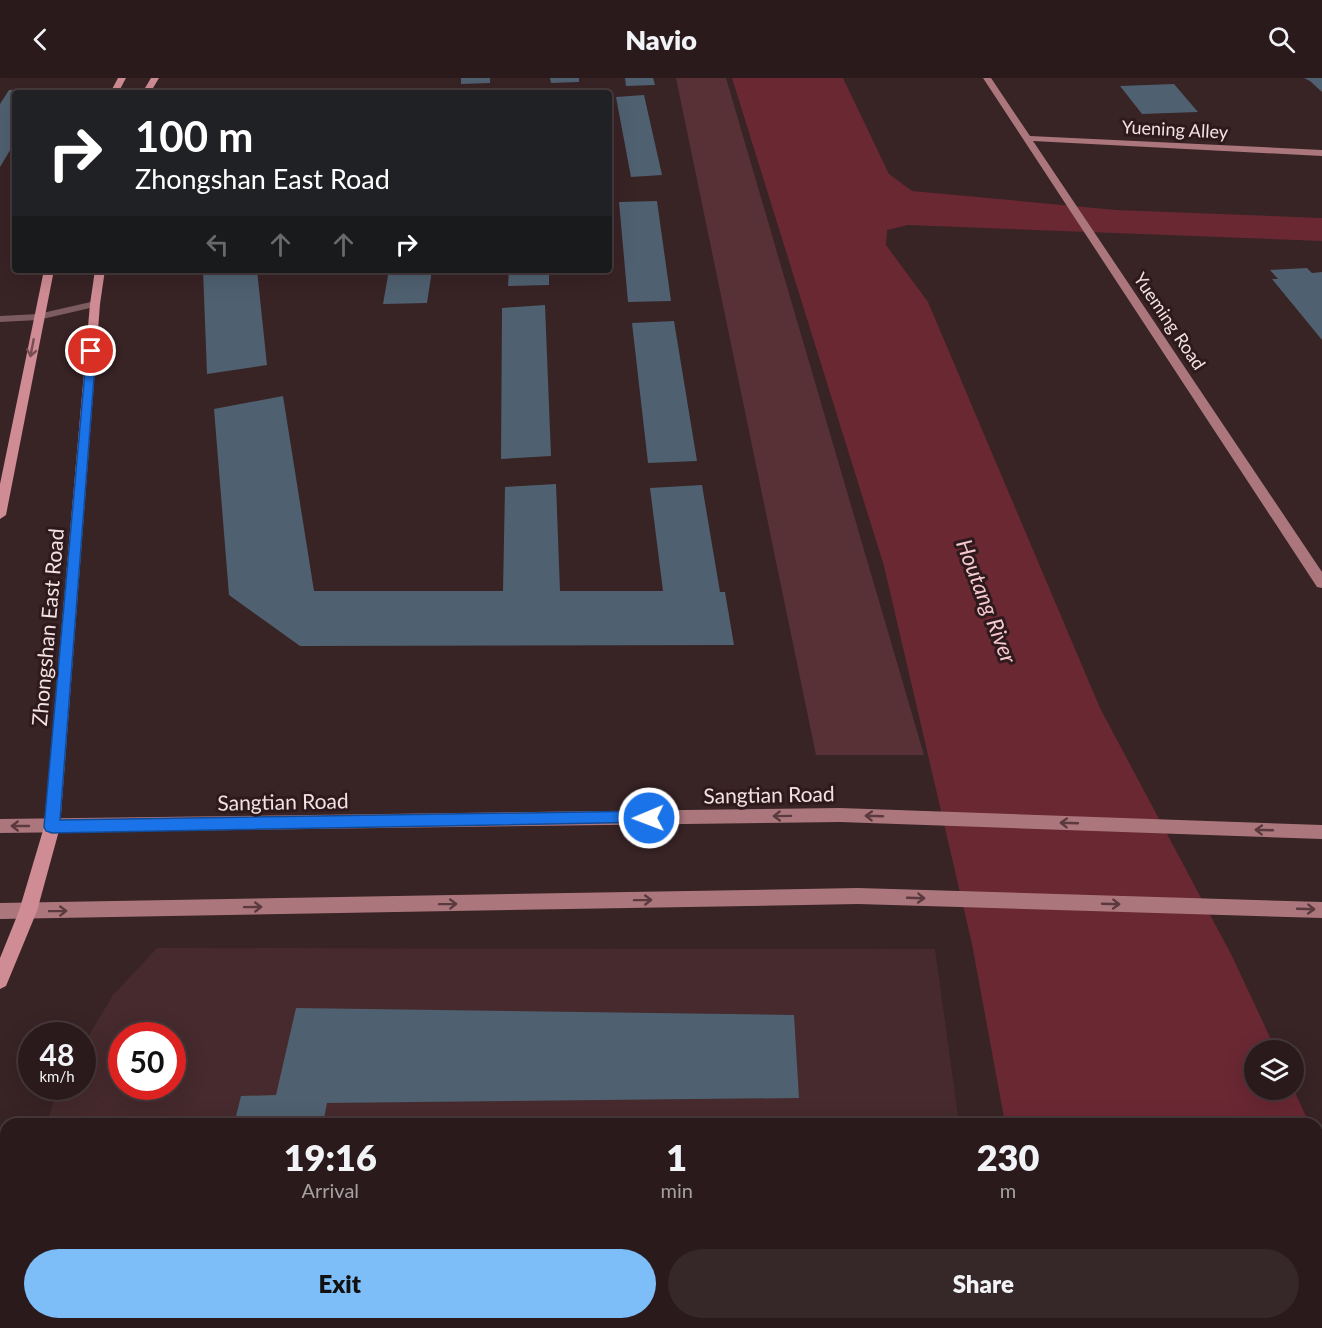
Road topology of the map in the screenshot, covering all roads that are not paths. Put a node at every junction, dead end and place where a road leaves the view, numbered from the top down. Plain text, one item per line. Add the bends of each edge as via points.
1 (987, 78) edge
2 (1027, 138) junction
3 (1322, 153) edge
4 (48, 273) edge
5 (100, 273) edge
6 (95, 304) junction
7 (38, 317) junction
8 (0, 319) edge
9 (0, 514) edge
10 (1322, 583) edge
11 (0, 826) edge
12 (52, 827) junction
13 (1322, 832) edge
14 (1322, 910) edge
15 (0, 911) edge
16 (28, 911) junction
17 (0, 980) edge

1 - 2 main road, Yueming Road
2 - 3 main road, Yuening Alley
2 - 10 main road, Yueming Road
4 - 7 main road
5 - 6 main road, Zhongshan East Road
6 - 7 street
6 - 12 main road, Zhongshan East Road
7 - 8 street
7 -> 9 main road
12 -> 11 main road, Sangtian Road
13 -> 12 main road, Sangtian Road via 840,815
12 - 16 main road, Zhongshan East Road
16 -> 14 main road via 858,896
15 - 16 main road
16 - 17 main road, Zhongshan East Road

